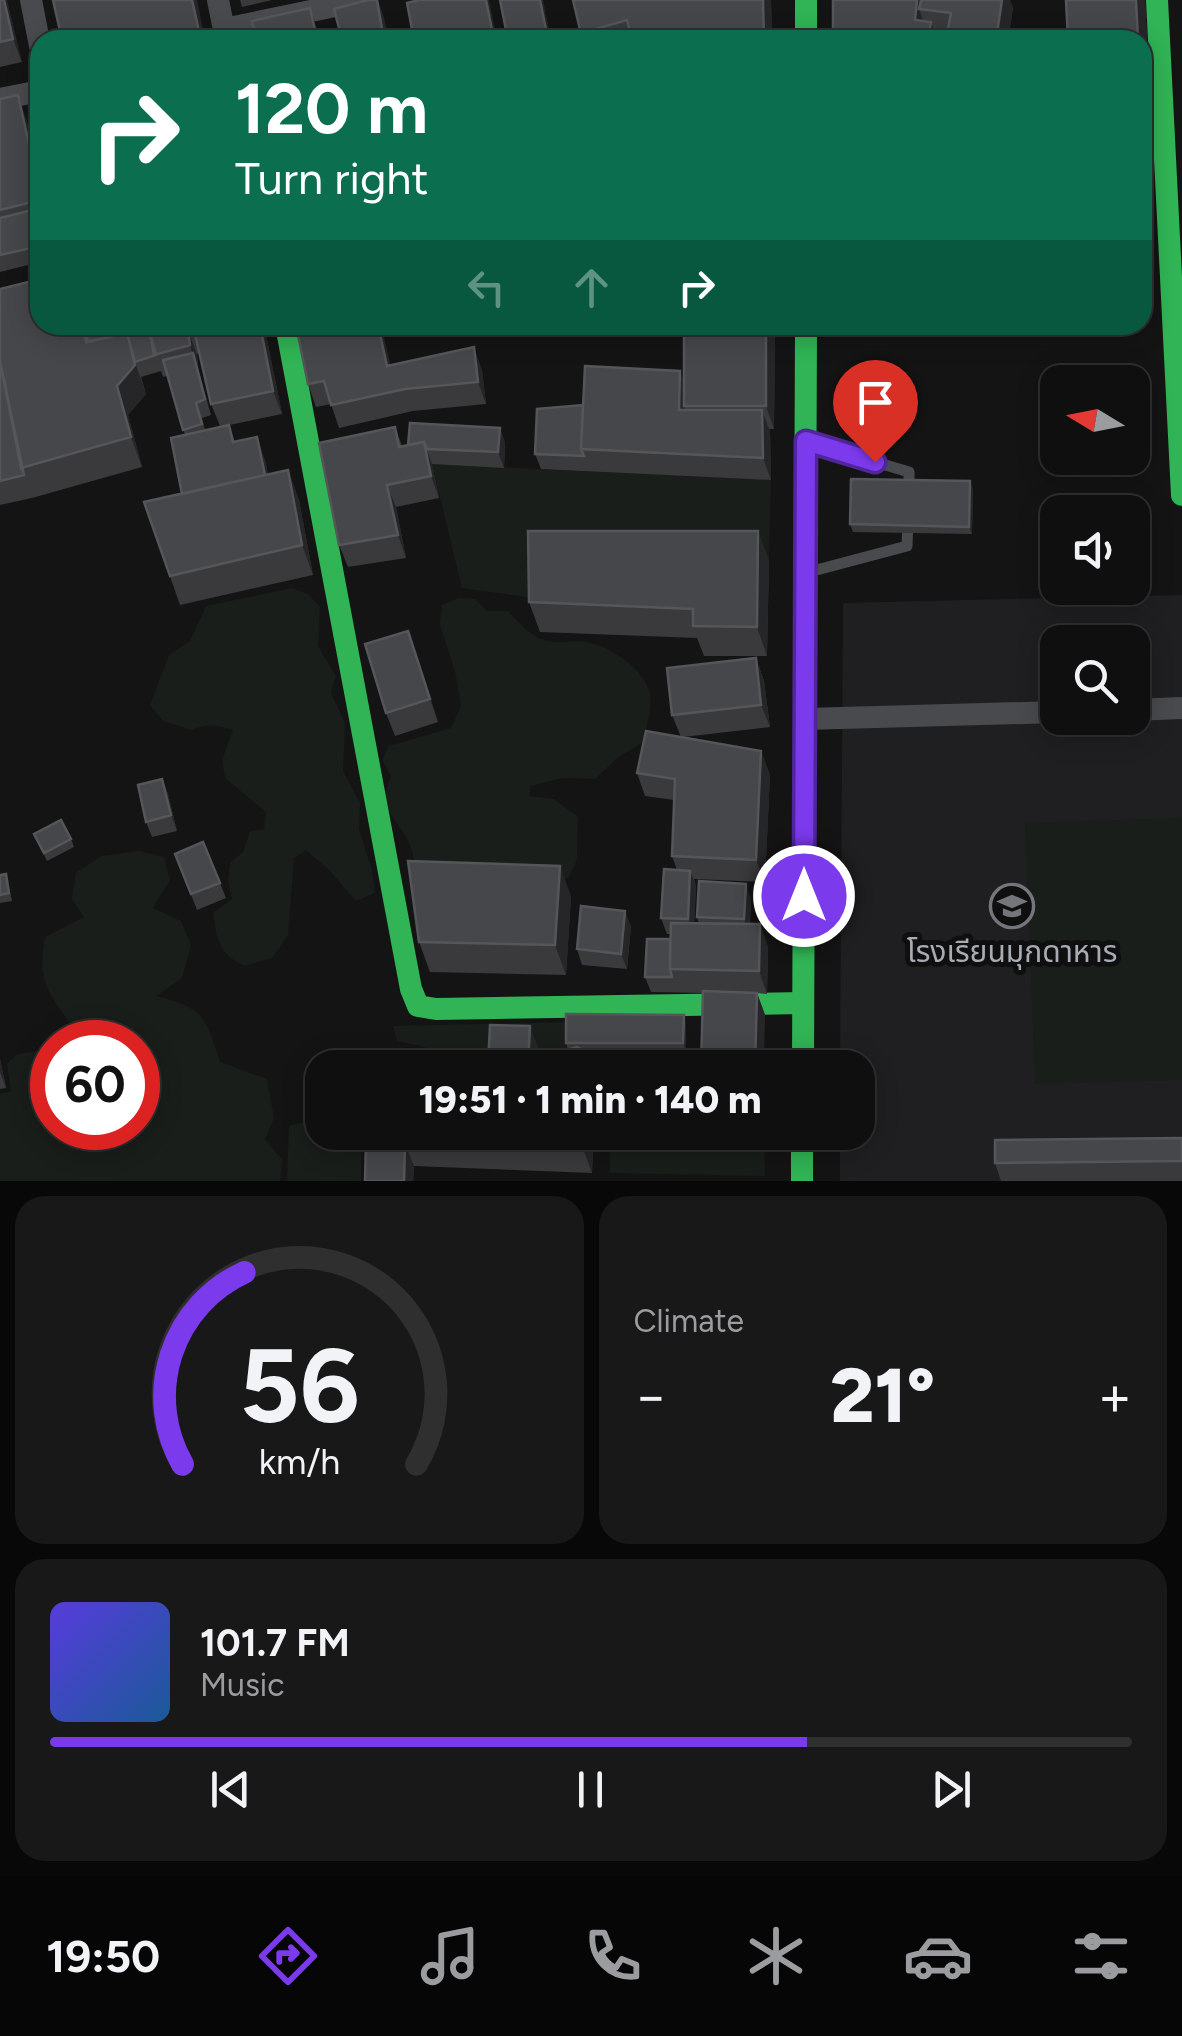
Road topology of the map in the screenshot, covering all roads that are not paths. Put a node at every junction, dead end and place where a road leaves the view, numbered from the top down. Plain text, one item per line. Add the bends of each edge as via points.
1 (31, 0) edge
2 (218, 0) edge
3 (364, 0) edge
4 (806, 0) edge
5 (1157, 0) edge
6 (37, 30) edge
7 (224, 30) edge
8 (241, 30) edge
9 (806, 30) edge
10 (30, 92) edge
11 (0, 99) edge
12 (288, 335) edge
13 (806, 335) edge
14 (806, 441) junction
15 (1182, 496) edge
16 (806, 573) junction
17 (1182, 708) edge
18 (1150, 709) edge
19 (1040, 712) edge
20 (805, 719) junction
21 (803, 1002) junction
22 (803, 1050) edge
23 (802, 1150) edge
24 (802, 1181) edge

1 - 6 street
2 - 7 street
3 - 8 street
4 - 9 street
5 - 15 street
10 - 11 street
12 - 21 street via 418,1006
13 - 14 street
14 - 16 street
14 - 16 lane via 909,472 907,546
16 - 20 street
17 - 18 street
19 - 20 street
20 - 21 street
21 - 22 street
23 - 24 street

